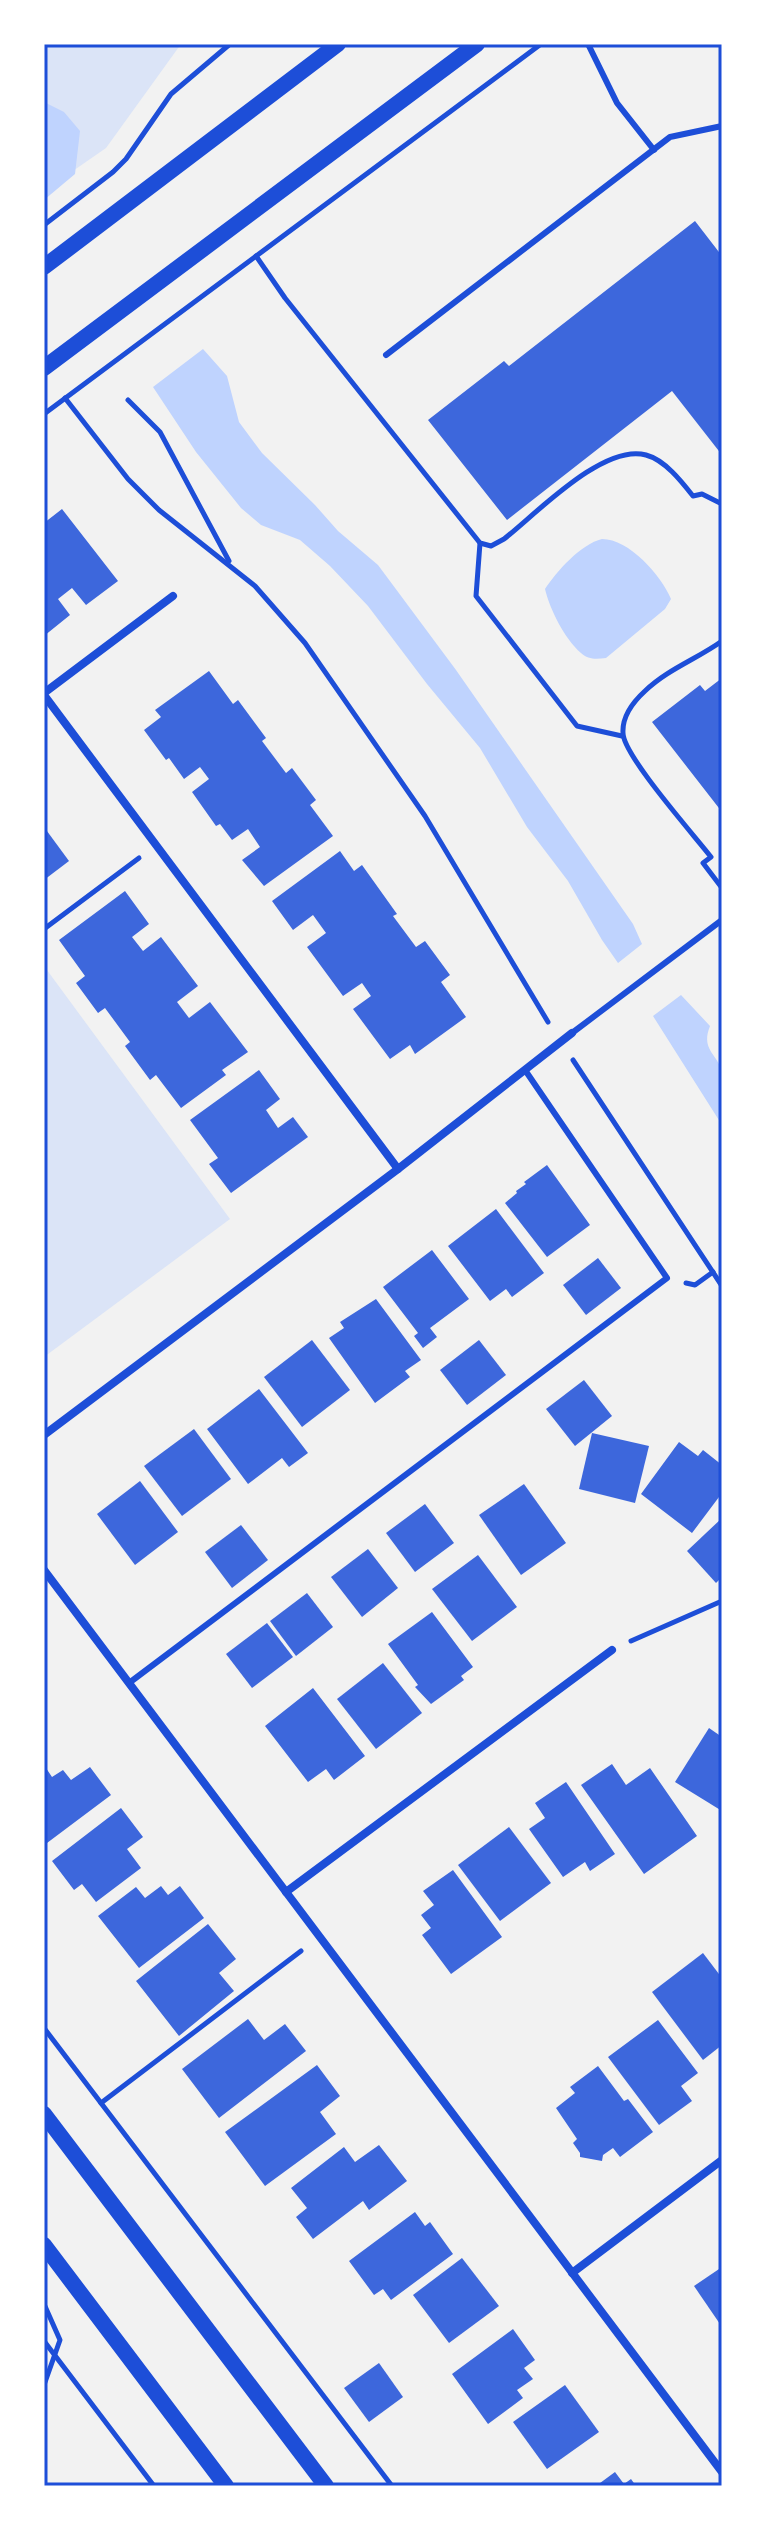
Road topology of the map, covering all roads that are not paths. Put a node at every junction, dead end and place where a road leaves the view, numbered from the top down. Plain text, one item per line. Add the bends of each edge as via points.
1 (338, 44) edge
2 (477, 44) edge
3 (588, 44) edge
4 (722, 126) edge
5 (654, 150) junction
6 (44, 267) edge
7 (386, 355) dead end
8 (44, 368) edge
9 (173, 596) dead end
10 (44, 694) edge
11 (722, 920) edge
12 (572, 1033) joint
13 (525, 1070) junction
14 (398, 1169) junction
15 (44, 1435) edge
16 (44, 1570) edge
17 (612, 1650) road end
18 (129, 1683) junction
19 (286, 1892) junction
20 (44, 2114) edge
21 (722, 2160) edge
22 (44, 2245) edge
23 (572, 2273) junction
24 (722, 2472) edge
25 (226, 2486) edge
26 (326, 2486) edge

1 - 6 main road
2 - 8 main road
3 - 5 lane via 617,103
4 - 5 lane via 670,137
5 - 7 lane
9 - 10 street
10 - 14 street
11 - 12 lane
12 - 13 street
13 - 14 street
13 - 18 lane via 667,1278
14 - 15 street
16 - 18 street
17 - 19 street
18 - 19 street
19 - 23 street
20 - 26 main road
21 - 23 street
22 - 25 main road
23 - 24 street

